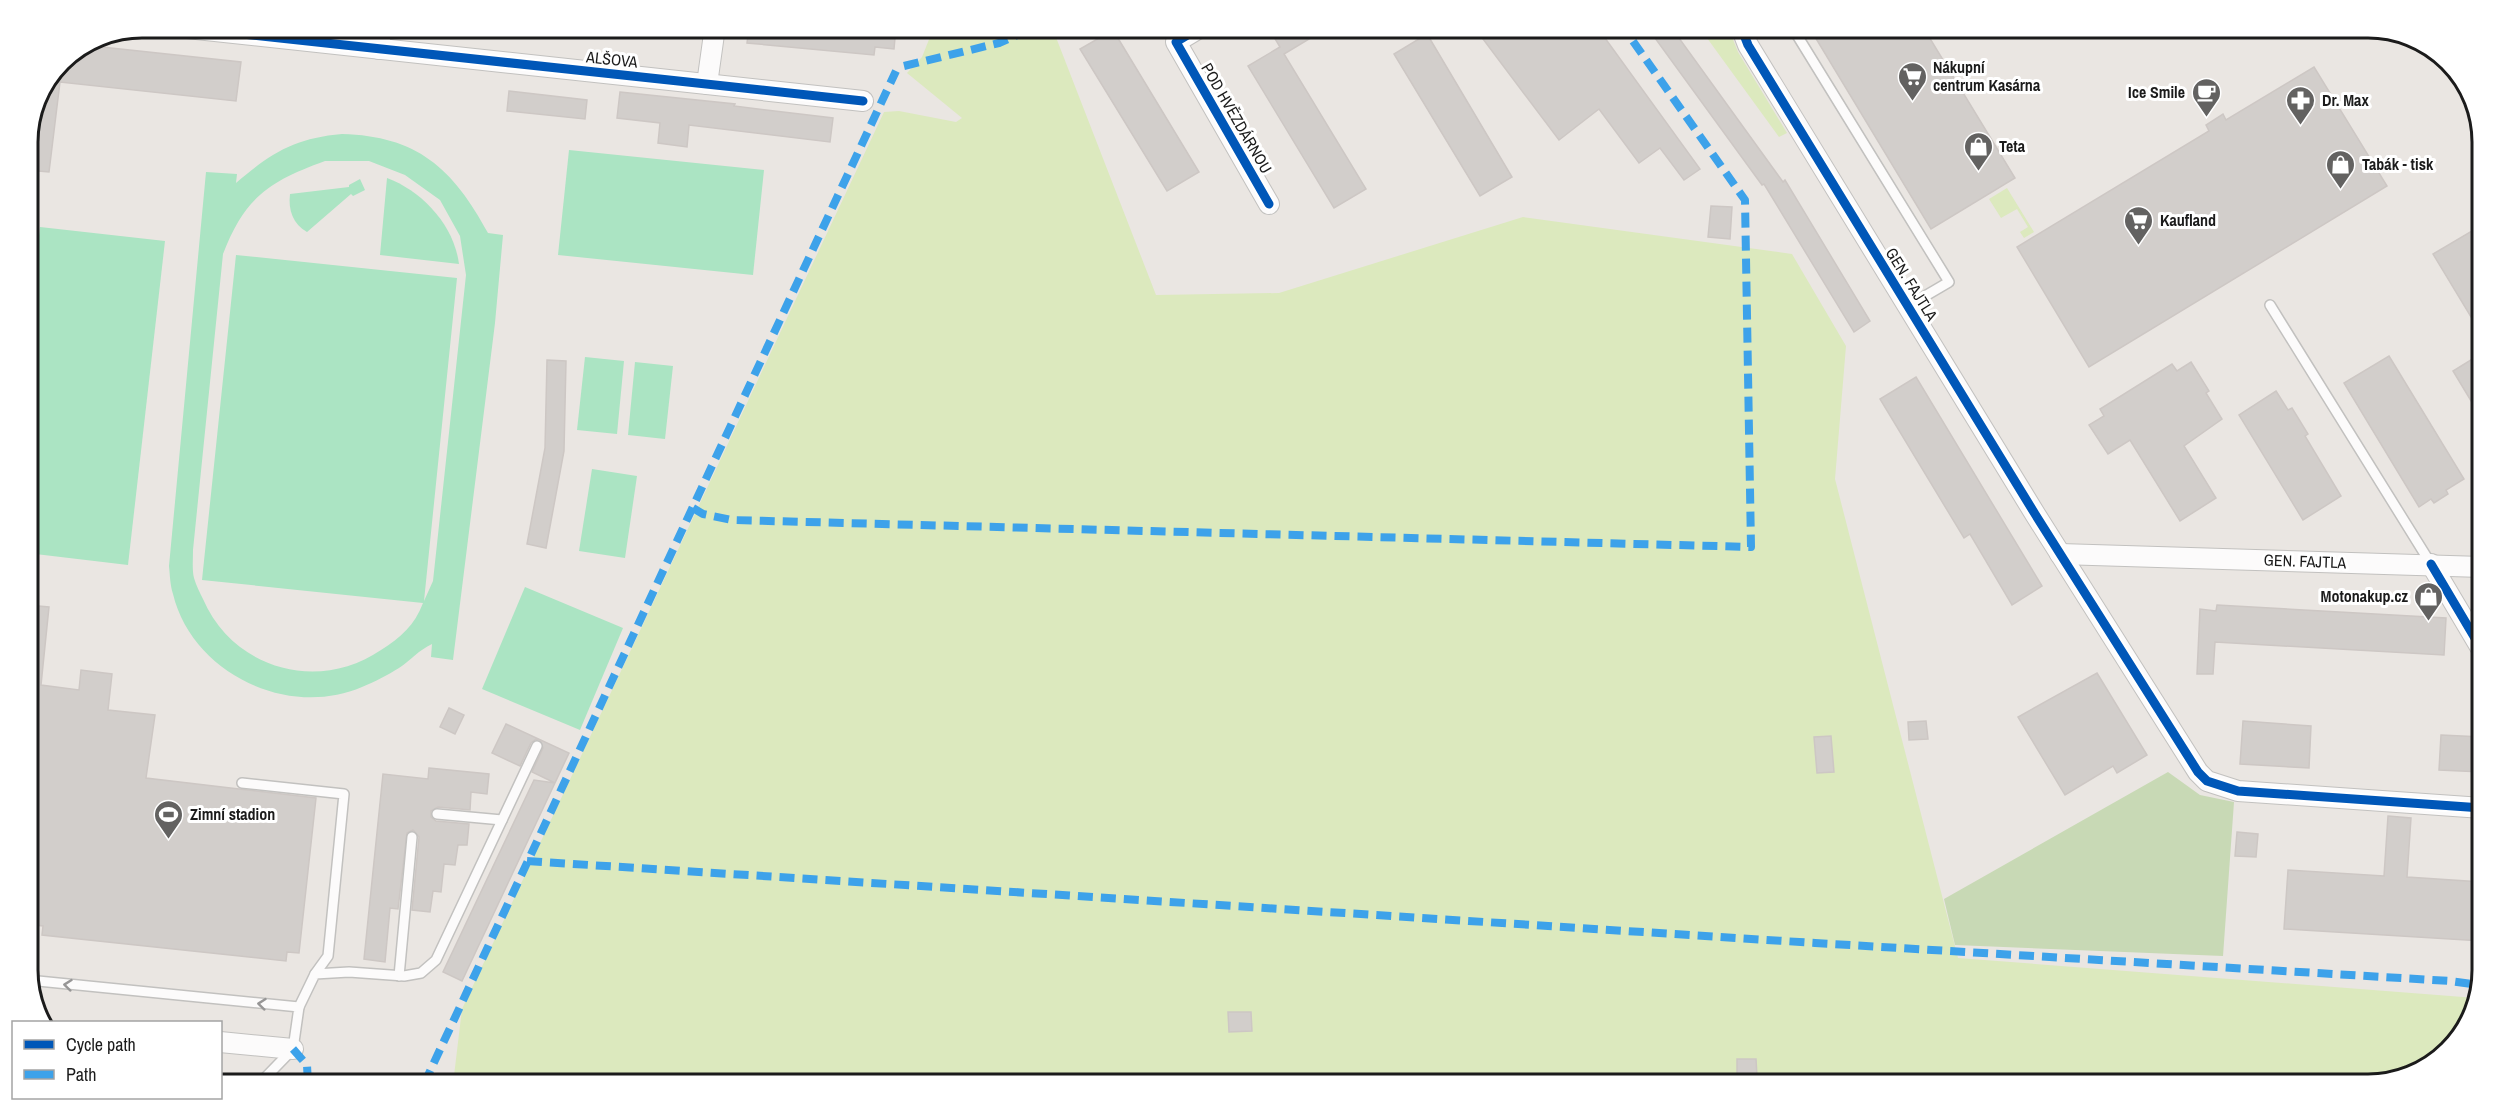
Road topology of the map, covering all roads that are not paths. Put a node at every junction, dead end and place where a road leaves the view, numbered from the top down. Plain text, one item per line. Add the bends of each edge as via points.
1 (278, 38) edge
2 (380, 38) edge
3 (713, 38) edge
4 (1183, 38) edge
5 (1746, 38) edge
6 (1799, 38) edge
7 (379, 49) junction
8 (707, 84) junction
9 (863, 101) dead end
10 (1269, 204) dead end
11 (2270, 305) dead end
12 (1908, 306) junction
13 (2060, 555) junction
14 (2432, 564) junction
15 (2472, 566) edge
16 (2472, 632) edge
17 (537, 746) dead end
18 (242, 783) dead end
19 (2472, 807) edge
20 (437, 814) dead end
21 (502, 820) junction
22 (412, 837) dead end
23 (315, 974) junction
24 (399, 976) junction
25 (38, 981) edge
26 (299, 1007) junction
27 (222, 1042) edge
28 (293, 1049) junction
29 (270, 1073) edge

1 - 7 street, ALŠOVA
2 - 7 street
3 - 8 street
4 - 10 street, POD HVĚZDÁRNOU via 1176,42
5 - 12 street, GEN. FAJTLA
6 - 12 lane via 1949,282
7 - 8 street, ALŠOVA
8 - 9 street, ALŠOVA
11 - 14 lane
12 - 13 street, GEN. FAJTLA
13 - 14 street, GEN. FAJTLA
13 - 19 street via 2190,761 2207,781 2238,792
14 - 15 street, GEN. FAJTLA
14 - 16 street
17 - 21 lane
18 - 23 lane via 344,794 328,956
20 - 21 lane
21 - 24 lane via 436,960 421,973
22 - 24 lane
23 - 24 lane
23 - 26 lane
26 -> 25 lane
26 - 28 lane
27 - 28 street
28 - 29 lane

